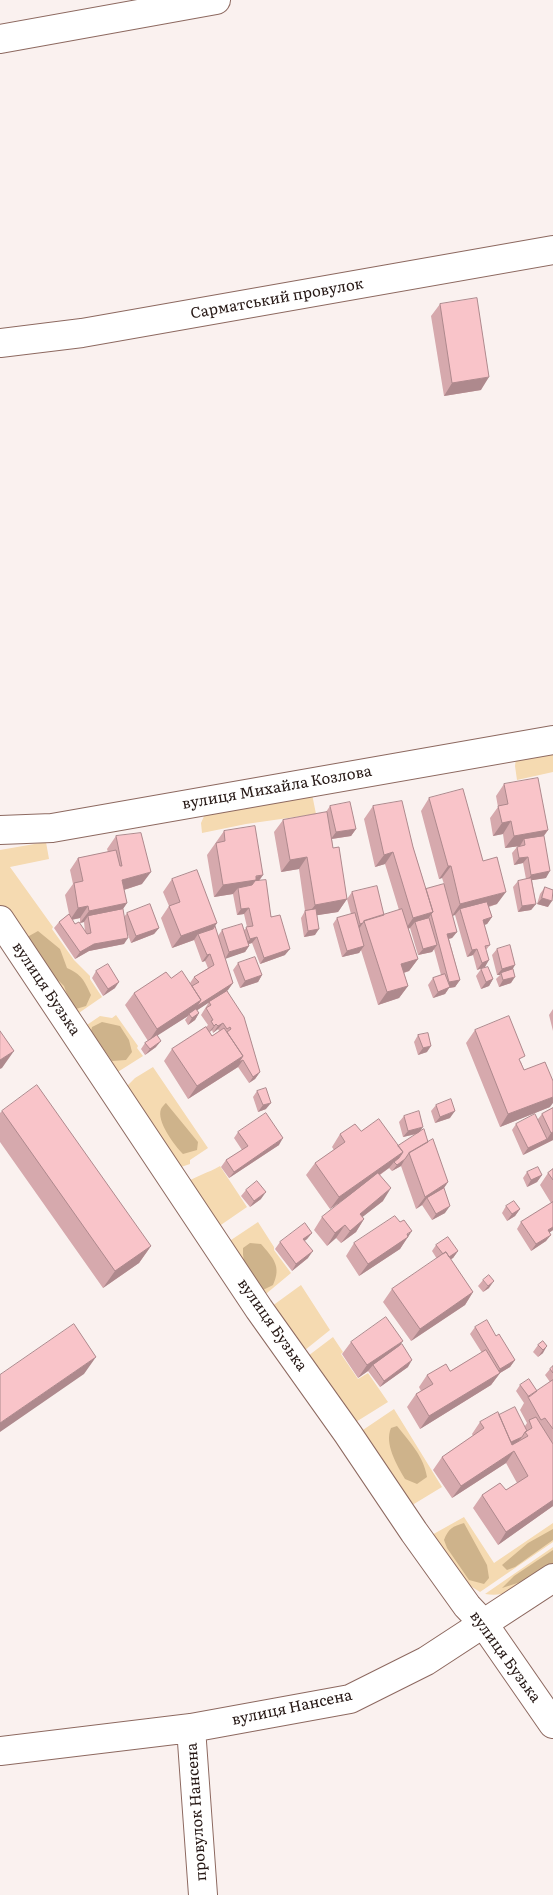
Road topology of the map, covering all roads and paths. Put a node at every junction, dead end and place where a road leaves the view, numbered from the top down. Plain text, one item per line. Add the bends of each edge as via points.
1 (216, 0) edge
2 (0, 38) edge
3 (553, 250) edge
4 (0, 342) edge
5 (553, 740) edge
6 (0, 830) edge
7 (0, 920) edge
8 (553, 1578) edge
9 (483, 1623) junction
10 (553, 1724) edge
11 (190, 1728) junction
12 (0, 1751) edge
13 (203, 1895) edge

1 - 2 street
3 - 4 street, Сарматський провулок via 82,333
5 - 6 street, вулиця Михайла Козлова via 52,828
7 - 9 street, вулиця Бузька via 260,1309 414,1532
8 - 9 street, вулиця Нансена
9 - 10 street, вулиця Бузька
9 - 11 street, вулиця Нансена via 426,1661 350,1698
11 - 12 street, вулиця Нансена
11 - 13 street, провулок Нансена

